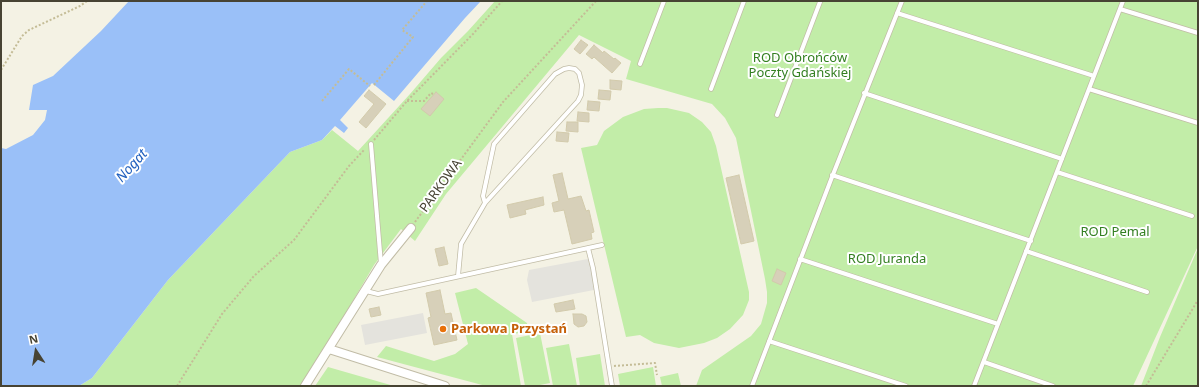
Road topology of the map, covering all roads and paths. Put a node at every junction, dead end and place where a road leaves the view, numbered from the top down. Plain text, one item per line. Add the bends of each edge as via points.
1 (87, 1) edge
2 (427, 1) edge
3 (502, 1) edge
4 (596, 1) edge
5 (664, 1) edge
6 (744, 1) edge
7 (819, 1) edge
8 (902, 1) edge
9 (1123, 1) edge
10 (1120, 9) junction
11 (897, 13) junction
12 (1198, 33) edge
13 (640, 64) dead end
14 (1, 70) edge
15 (1094, 76) junction
16 (374, 85) dead end
17 (370, 86) dead end
18 (711, 89) dead end
19 (1089, 89) junction
20 (864, 93) junction
21 (433, 94) dead end
22 (322, 101) dead end
23 (407, 101) junction
24 (777, 115) dead end
25 (1198, 123) edge
26 (371, 144) junction
27 (1062, 159) junction
28 (1057, 172) junction
29 (832, 175) junction
30 (485, 202) junction
31 (1192, 216) dead end
32 (411, 228) joint
33 (1031, 241) junction
34 (602, 245) dead end
35 (588, 248) junction
36 (1026, 252) junction
37 (800, 259) junction
38 (381, 265) junction
39 (458, 276) junction
40 (366, 291) junction
41 (1147, 292) dead end
42 (1198, 300) edge
43 (998, 324) junction
44 (769, 341) junction
45 (329, 349) junction
46 (984, 362) junction
47 (609, 366) junction
48 (657, 375) dead end
49 (176, 386) edge
50 (305, 386) edge
51 (445, 386) edge
52 (612, 386) edge
53 (752, 386) edge
54 (906, 386) edge
55 (974, 386) edge
56 (1053, 386) edge
57 (1146, 386) edge

1 - 14 path via 29,30 22,36
2 - 16 path via 402,30 414,37
3 - 23 path
4 - 32 path, PARKOWA via 503,102
5 - 13 lane
6 - 18 lane
7 - 24 lane
8 - 11 lane
9 - 10 lane
10 - 12 lane
10 - 15 lane
11 - 15 lane
11 - 20 lane
15 - 19 lane
17 - 22 path via 349,69
19 - 25 lane
19 - 27 lane
20 - 27 lane
20 - 29 lane
21 - 23 path via 431,93 424,101
23 - 26 path
26 - 38 lane
26 - 49 path via 349,166 294,240 254,276 222,314
27 - 28 lane
28 - 31 lane
28 - 33 lane
29 - 33 lane
29 - 37 lane
30 - 30 lane via 578,101 582,85 576,69 564,69 555,74 494,144 483,196
30 - 39 lane via 461,244
32 - 38 street
33 - 36 lane
34 - 35 lane
35 - 39 lane
35 - 47 lane
36 - 41 lane
36 - 43 lane
37 - 43 lane
37 - 44 lane
38 - 40 street
39 - 40 lane via 378,294
40 - 45 street
42 - 57 path
43 - 46 lane
44 - 53 lane
44 - 54 lane
45 - 50 street
45 - 51 street
46 - 55 lane
46 - 56 lane
47 - 48 path via 655,363
47 - 52 lane

